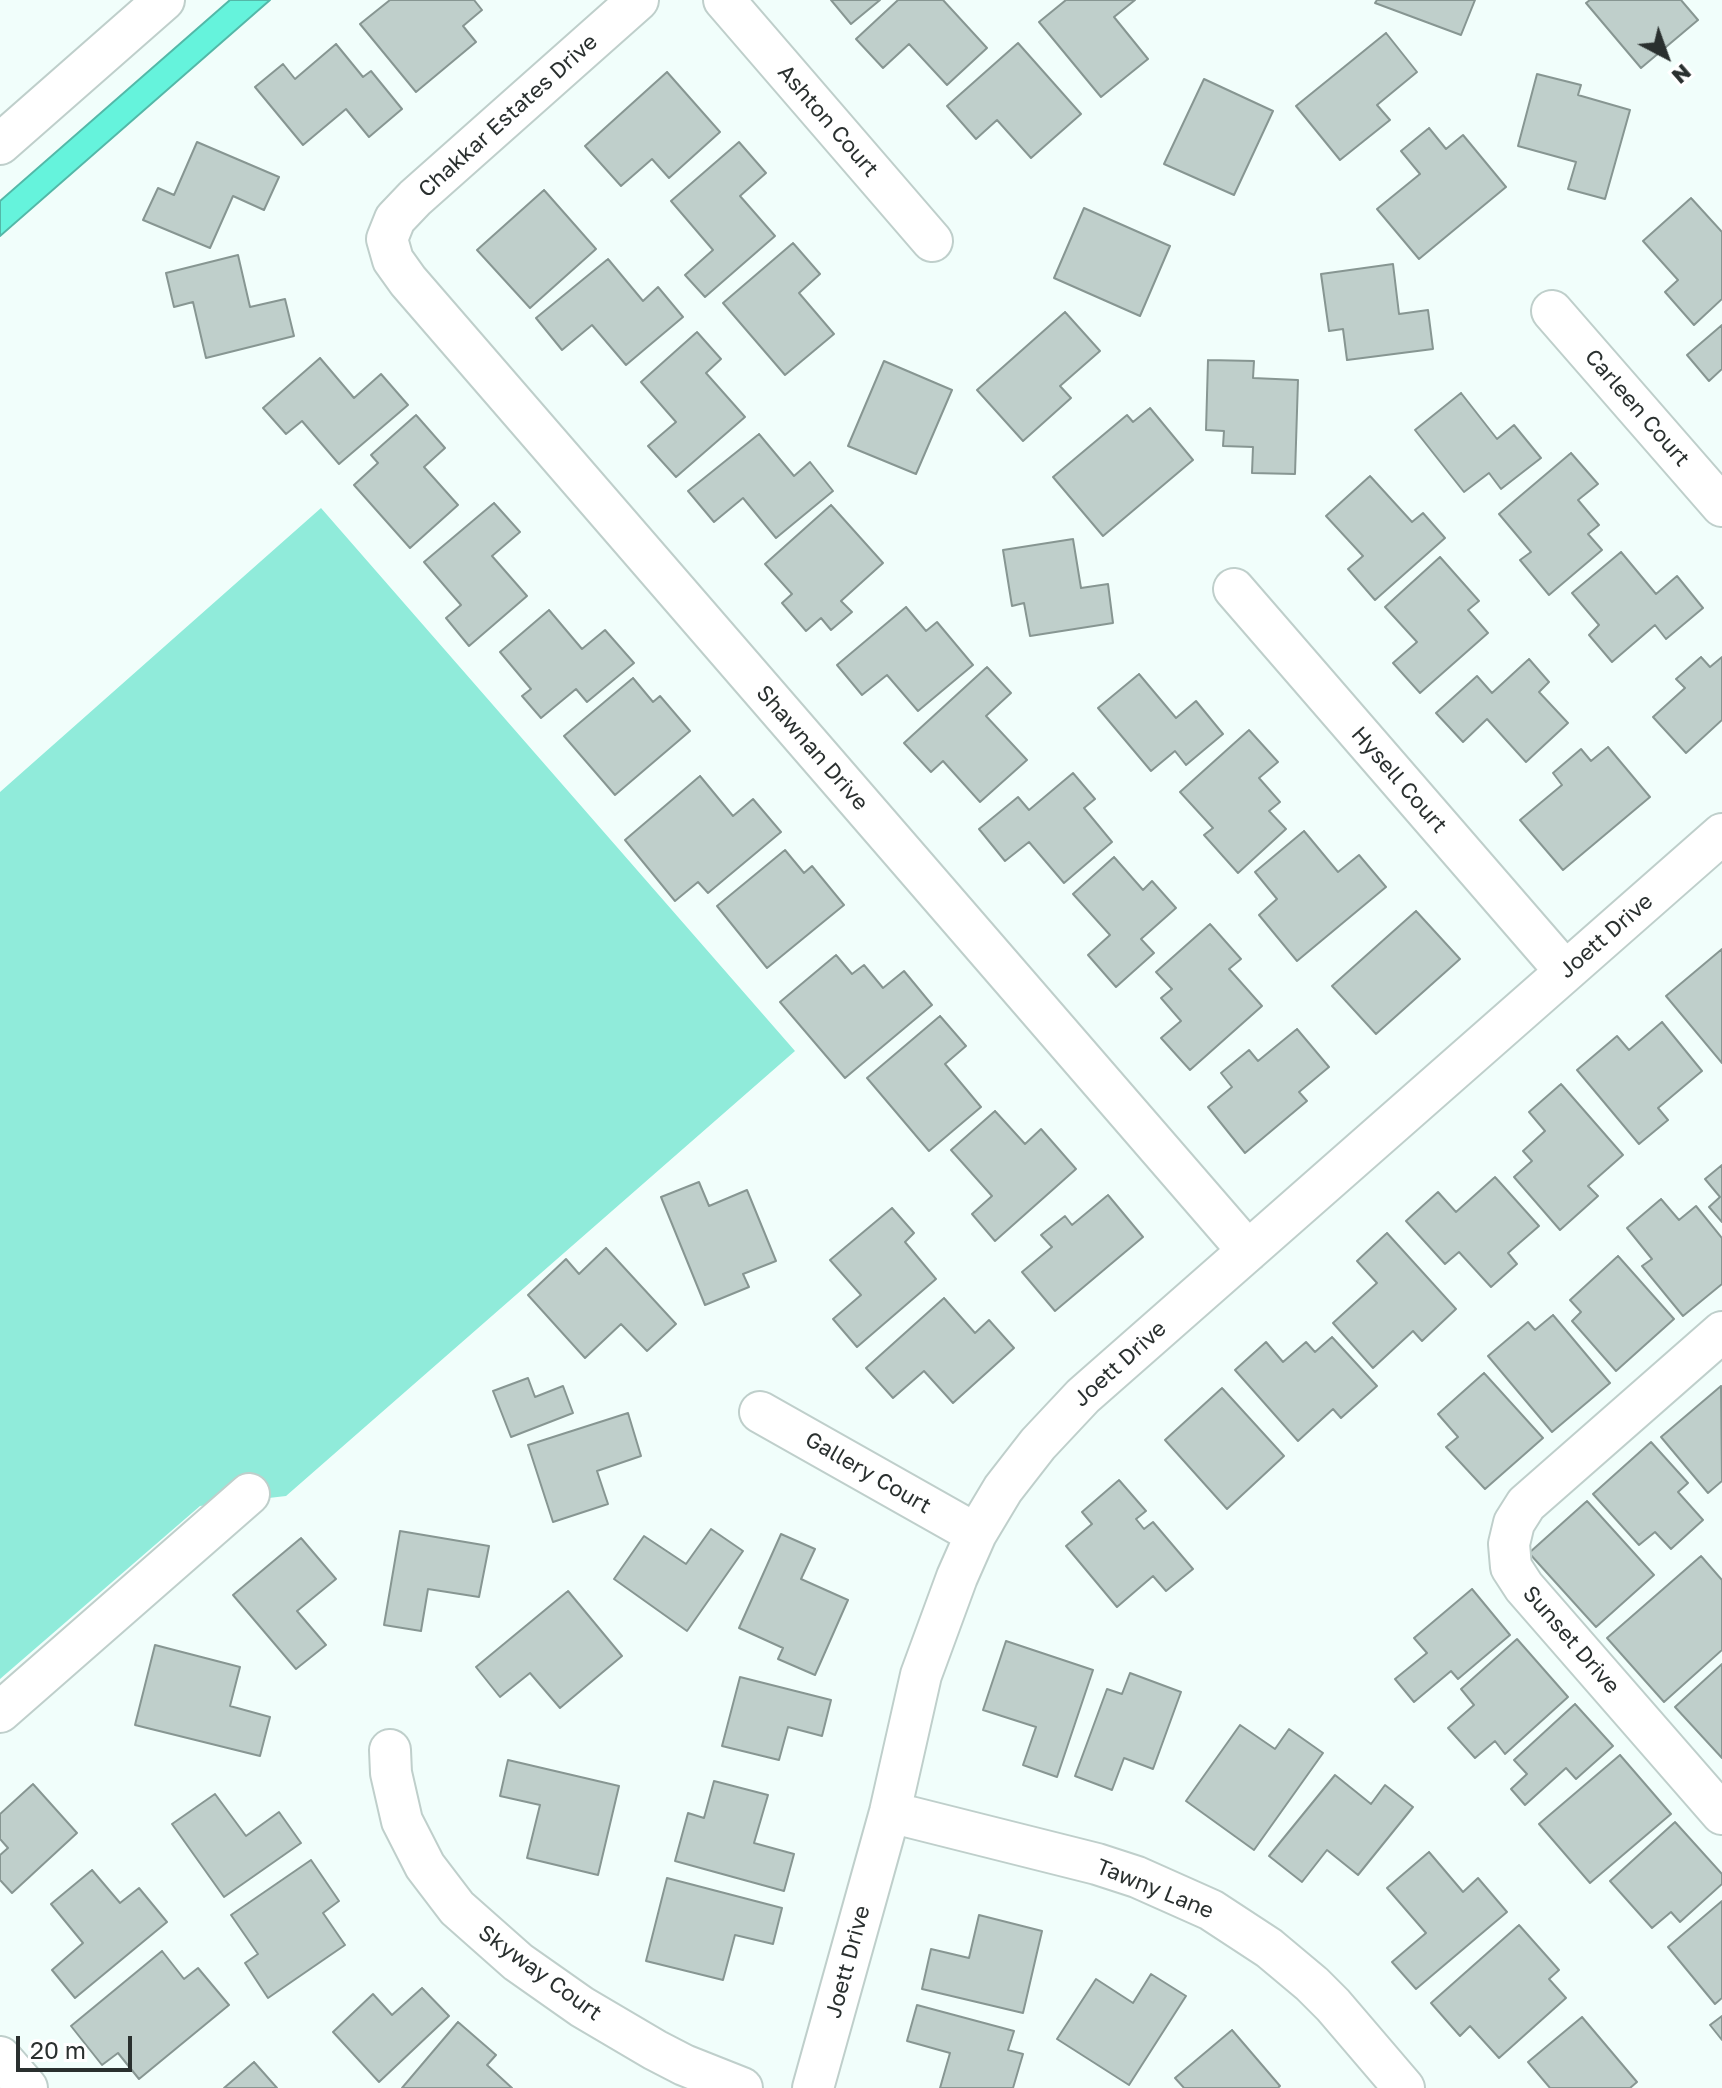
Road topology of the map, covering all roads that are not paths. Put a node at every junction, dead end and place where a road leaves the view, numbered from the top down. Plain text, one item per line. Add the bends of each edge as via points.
1 (164, 0) edge
2 (638, 0) edge
3 (724, 0) edge
4 (0, 144) edge
5 (387, 239) joint
6 (932, 241) dead end
7 (1552, 311) dead end
8 (1722, 506) edge
9 (1234, 589) dead end
10 (1722, 834) edge
11 (1565, 971) junction
12 (1248, 1251) junction
13 (1722, 1332) edge
14 (760, 1412) dead end
15 (249, 1494) dead end
16 (976, 1534) junction
17 (0, 1712) edge
18 (390, 1750) dead end
19 (890, 1812) junction
20 (1722, 1814) edge
21 (0, 2057) edge
22 (27, 2088) edge
23 (742, 2088) edge
24 (813, 2088) edge
25 (1404, 2088) edge

1 - 4 street
2 - 5 street, Chakkar Estates Drive via 415,198 395,219
3 - 6 street, Ashton Court
5 - 12 street, Shawnan Drive via 393,260 408,281
7 - 8 street, Carleen Court
9 - 11 street, Hysell Court
10 - 11 street, Joett Drive
11 - 12 street, Joett Drive
12 - 16 street, Joett Drive via 1083,1396 1003,1489
13 - 20 street, Sunset Drive via 1526,1504 1509,1544 1511,1567 1524,1587
14 - 16 street, Gallery Court
15 - 17 street
16 - 19 street, Joett Drive via 921,1675
18 - 23 street, Skyway Court via 402,1821 425,1866 457,1908 518,1962 582,2007 684,2065
19 - 24 street, Joett Drive
19 - 25 street, Tawny Lane via 1097,1864 1211,1910 1312,1984
21 - 22 street

